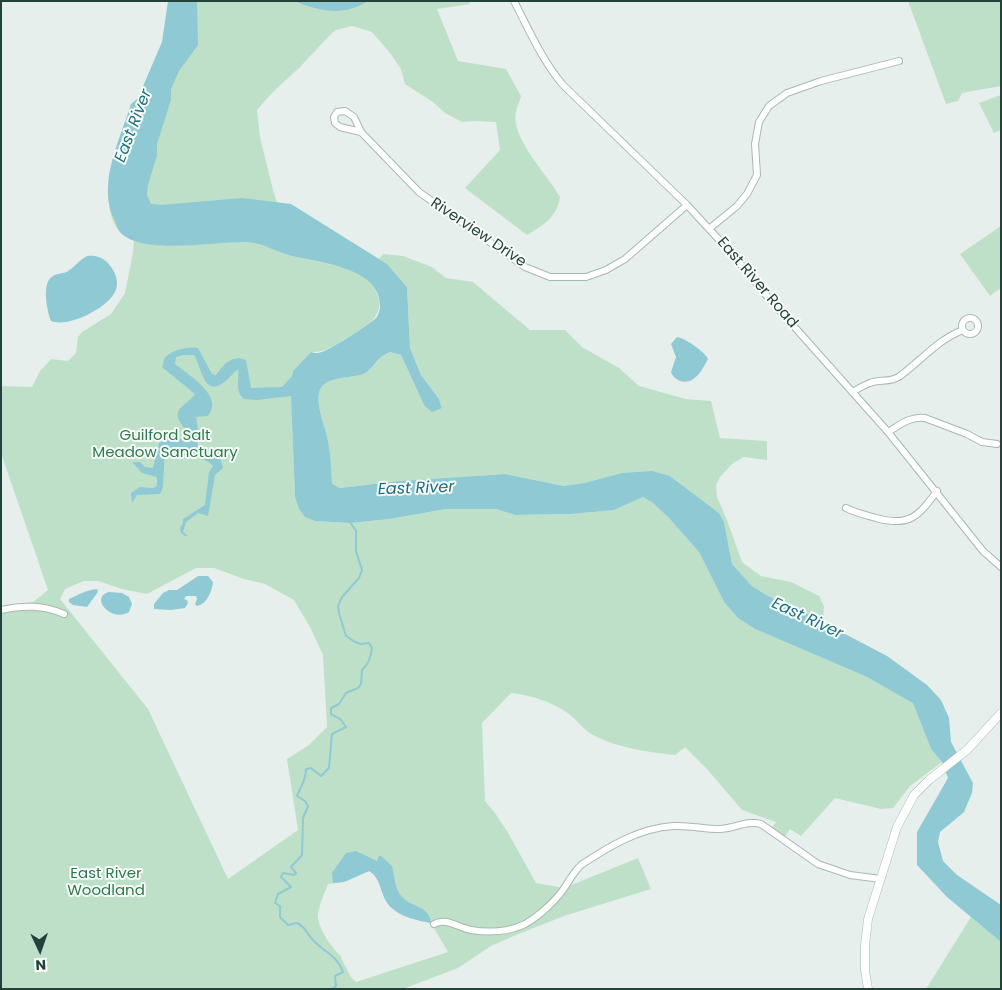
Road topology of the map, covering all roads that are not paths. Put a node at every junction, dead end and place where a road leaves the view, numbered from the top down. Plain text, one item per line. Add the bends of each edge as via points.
1 (514, 1) edge
2 (899, 61) dead end
3 (361, 132) dead end
4 (688, 205) junction
5 (709, 229) junction
6 (963, 330) dead end
7 (852, 392) junction
8 (888, 432) junction
9 (997, 444) dead end
10 (936, 491) junction
11 (846, 508) dead end
12 (1001, 567) edge
13 (1, 610) edge
14 (64, 614) dead end
15 (1001, 713) edge
16 (881, 879) junction
17 (434, 924) dead end
18 (868, 989) edge

1 - 4 street, East River Road via 539,49 563,85
2 - 5 street via 821,81 787,93 769,106 759,122 757,175 737,206
3 - 4 street, Riverview Drive via 419,192 525,267 550,276 586,277 606,270 625,259
4 - 5 street, East River Road
5 - 7 street, East River Road
6 - 7 street via 930,349 899,377 871,382
7 - 8 street, East River Road
8 - 9 street via 917,417 982,442
8 - 10 street, East River Road
10 - 11 street via 915,516 900,522 890,522
10 - 12 street, East River Road via 983,551
13 - 14 street via 34,606
15 - 16 street via 963,753 914,795 897,827
16 - 17 street via 850,875 818,864 754,822 718,829 668,826 633,836 581,865 561,892 525,924 493,932 443,922
16 - 18 street via 868,919 865,944

